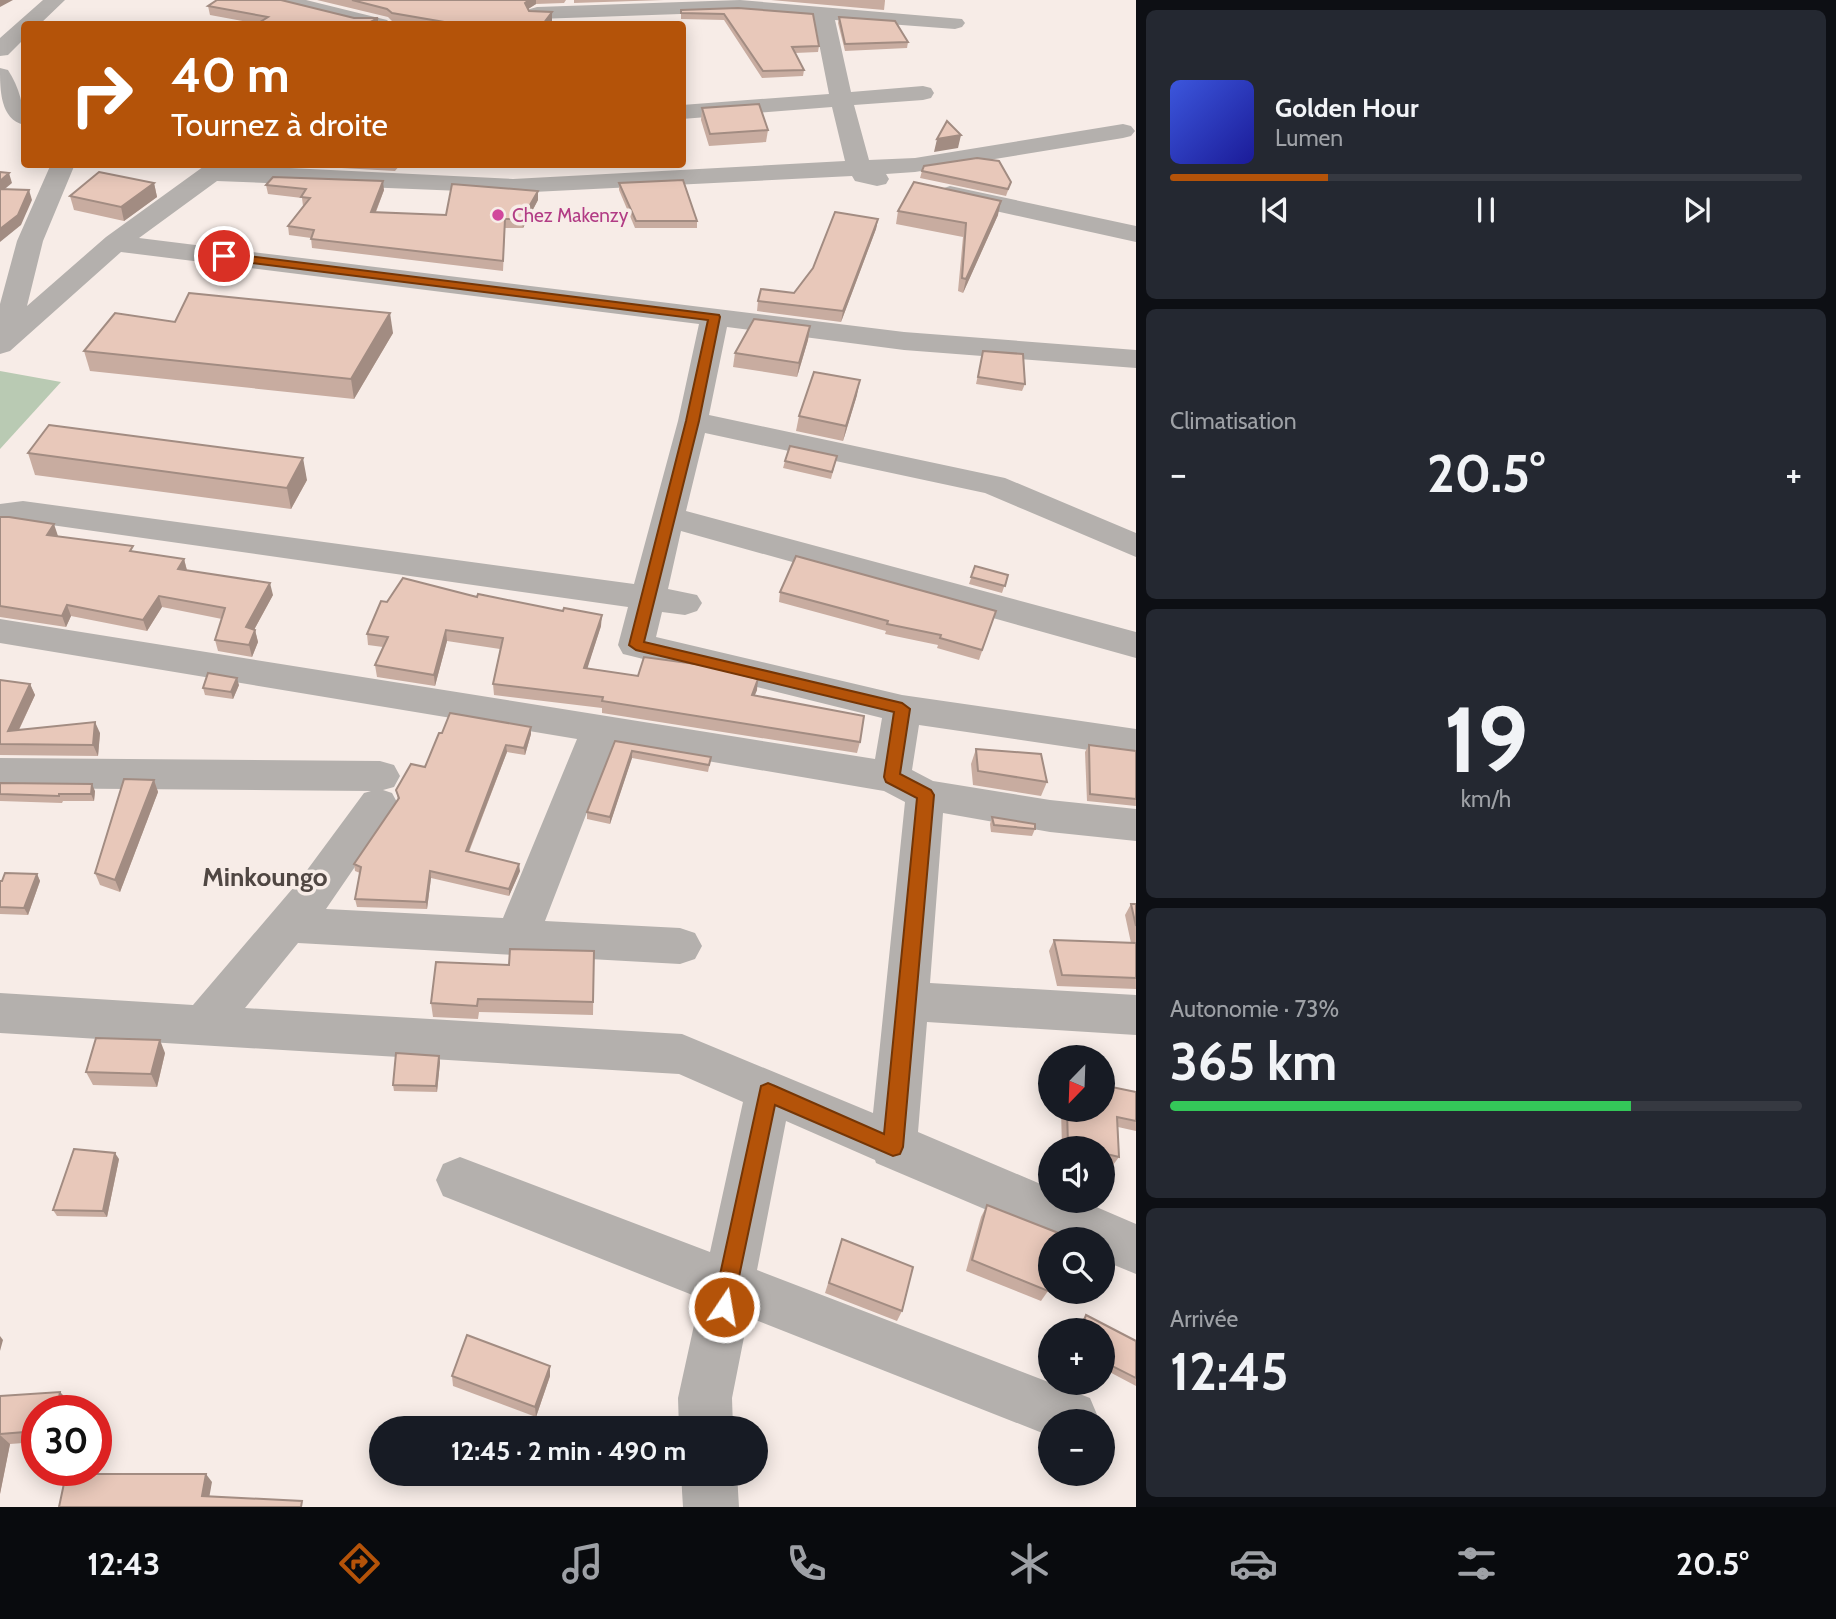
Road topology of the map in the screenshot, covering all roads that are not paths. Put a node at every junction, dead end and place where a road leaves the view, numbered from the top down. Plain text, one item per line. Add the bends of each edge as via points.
1 (55, 0) edge
2 (281, 0) edge
3 (914, 0) edge
4 (536, 11) edge
5 (823, 12) junction
6 (602, 18) edge
7 (899, 18) junction
8 (32, 21) edge
9 (368, 21) edge
10 (955, 23) dead end
11 (21, 31) edge
12 (0, 50) edge
13 (0, 75) edge
14 (923, 93) dead end
15 (842, 100) junction
16 (686, 112) edge
17 (21, 114) edge
18 (1123, 131) dead end
19 (61, 168) edge
20 (860, 168) junction
21 (218, 169) edge
22 (1136, 234) edge
23 (115, 243) junction
24 (715, 317) junction
25 (3, 342) edge
26 (1136, 359) edge
27 (693, 421) junction
28 (0, 515) edge
29 (668, 517) junction
30 (1136, 546) edge
31 (648, 598) junction
32 (685, 603) dead end
33 (0, 631) edge
34 (1136, 645) edge
35 (902, 709) junction
36 (600, 729) junction
37 (1136, 743) edge
38 (0, 773) edge
39 (909, 786) junction
40 (1136, 824) edge
41 (288, 925) junction
42 (517, 937) junction
43 (680, 946) dead end
44 (906, 1001) junction
45 (0, 1013) edge
46 (1136, 1015) edge
47 (204, 1025) junction
48 (768, 1092) junction
49 (893, 1147) junction
50 (460, 1180) dead end
51 (1136, 1249) edge
52 (728, 1284) junction
53 (1053, 1409) edge
54 (706, 1416) edge
55 (710, 1486) edge
56 (711, 1507) edge

1 - 8 street
2 - 9 street
3 - 7 street
4 - 6 street
5 - 6 street via 738,6
5 - 7 street
5 - 15 street
7 - 10 street
11 - 12 street
13 - 17 street
14 - 15 street
15 - 16 street
15 - 20 street
18 - 20 street via 915,165
19 - 25 street via 30,241
20 - 21 street via 513,186
20 - 22 street via 864,176
21 - 23 street
23 - 24 street
23 - 25 street
24 - 26 street via 904,341
24 - 27 street
27 - 29 street
27 - 30 street via 994,485
28 - 31 street via 23,511
29 - 31 street
29 - 34 street
31 - 32 street
31 - 35 street via 636,645
33 - 36 street
35 - 37 street
35 - 39 street
36 - 39 street
36 - 42 street
38 - 41 street via 379,790 314,893
39 - 40 street via 1049,816
39 - 44 street
41 - 42 street
41 - 47 street
42 - 43 street
44 - 46 street
44 - 49 street
45 - 47 street
47 - 48 street via 682,1054
48 - 49 street
48 - 52 street
49 - 51 street
50 - 52 street
52 - 53 street
52 - 54 street via 705,1398
55 - 56 street

